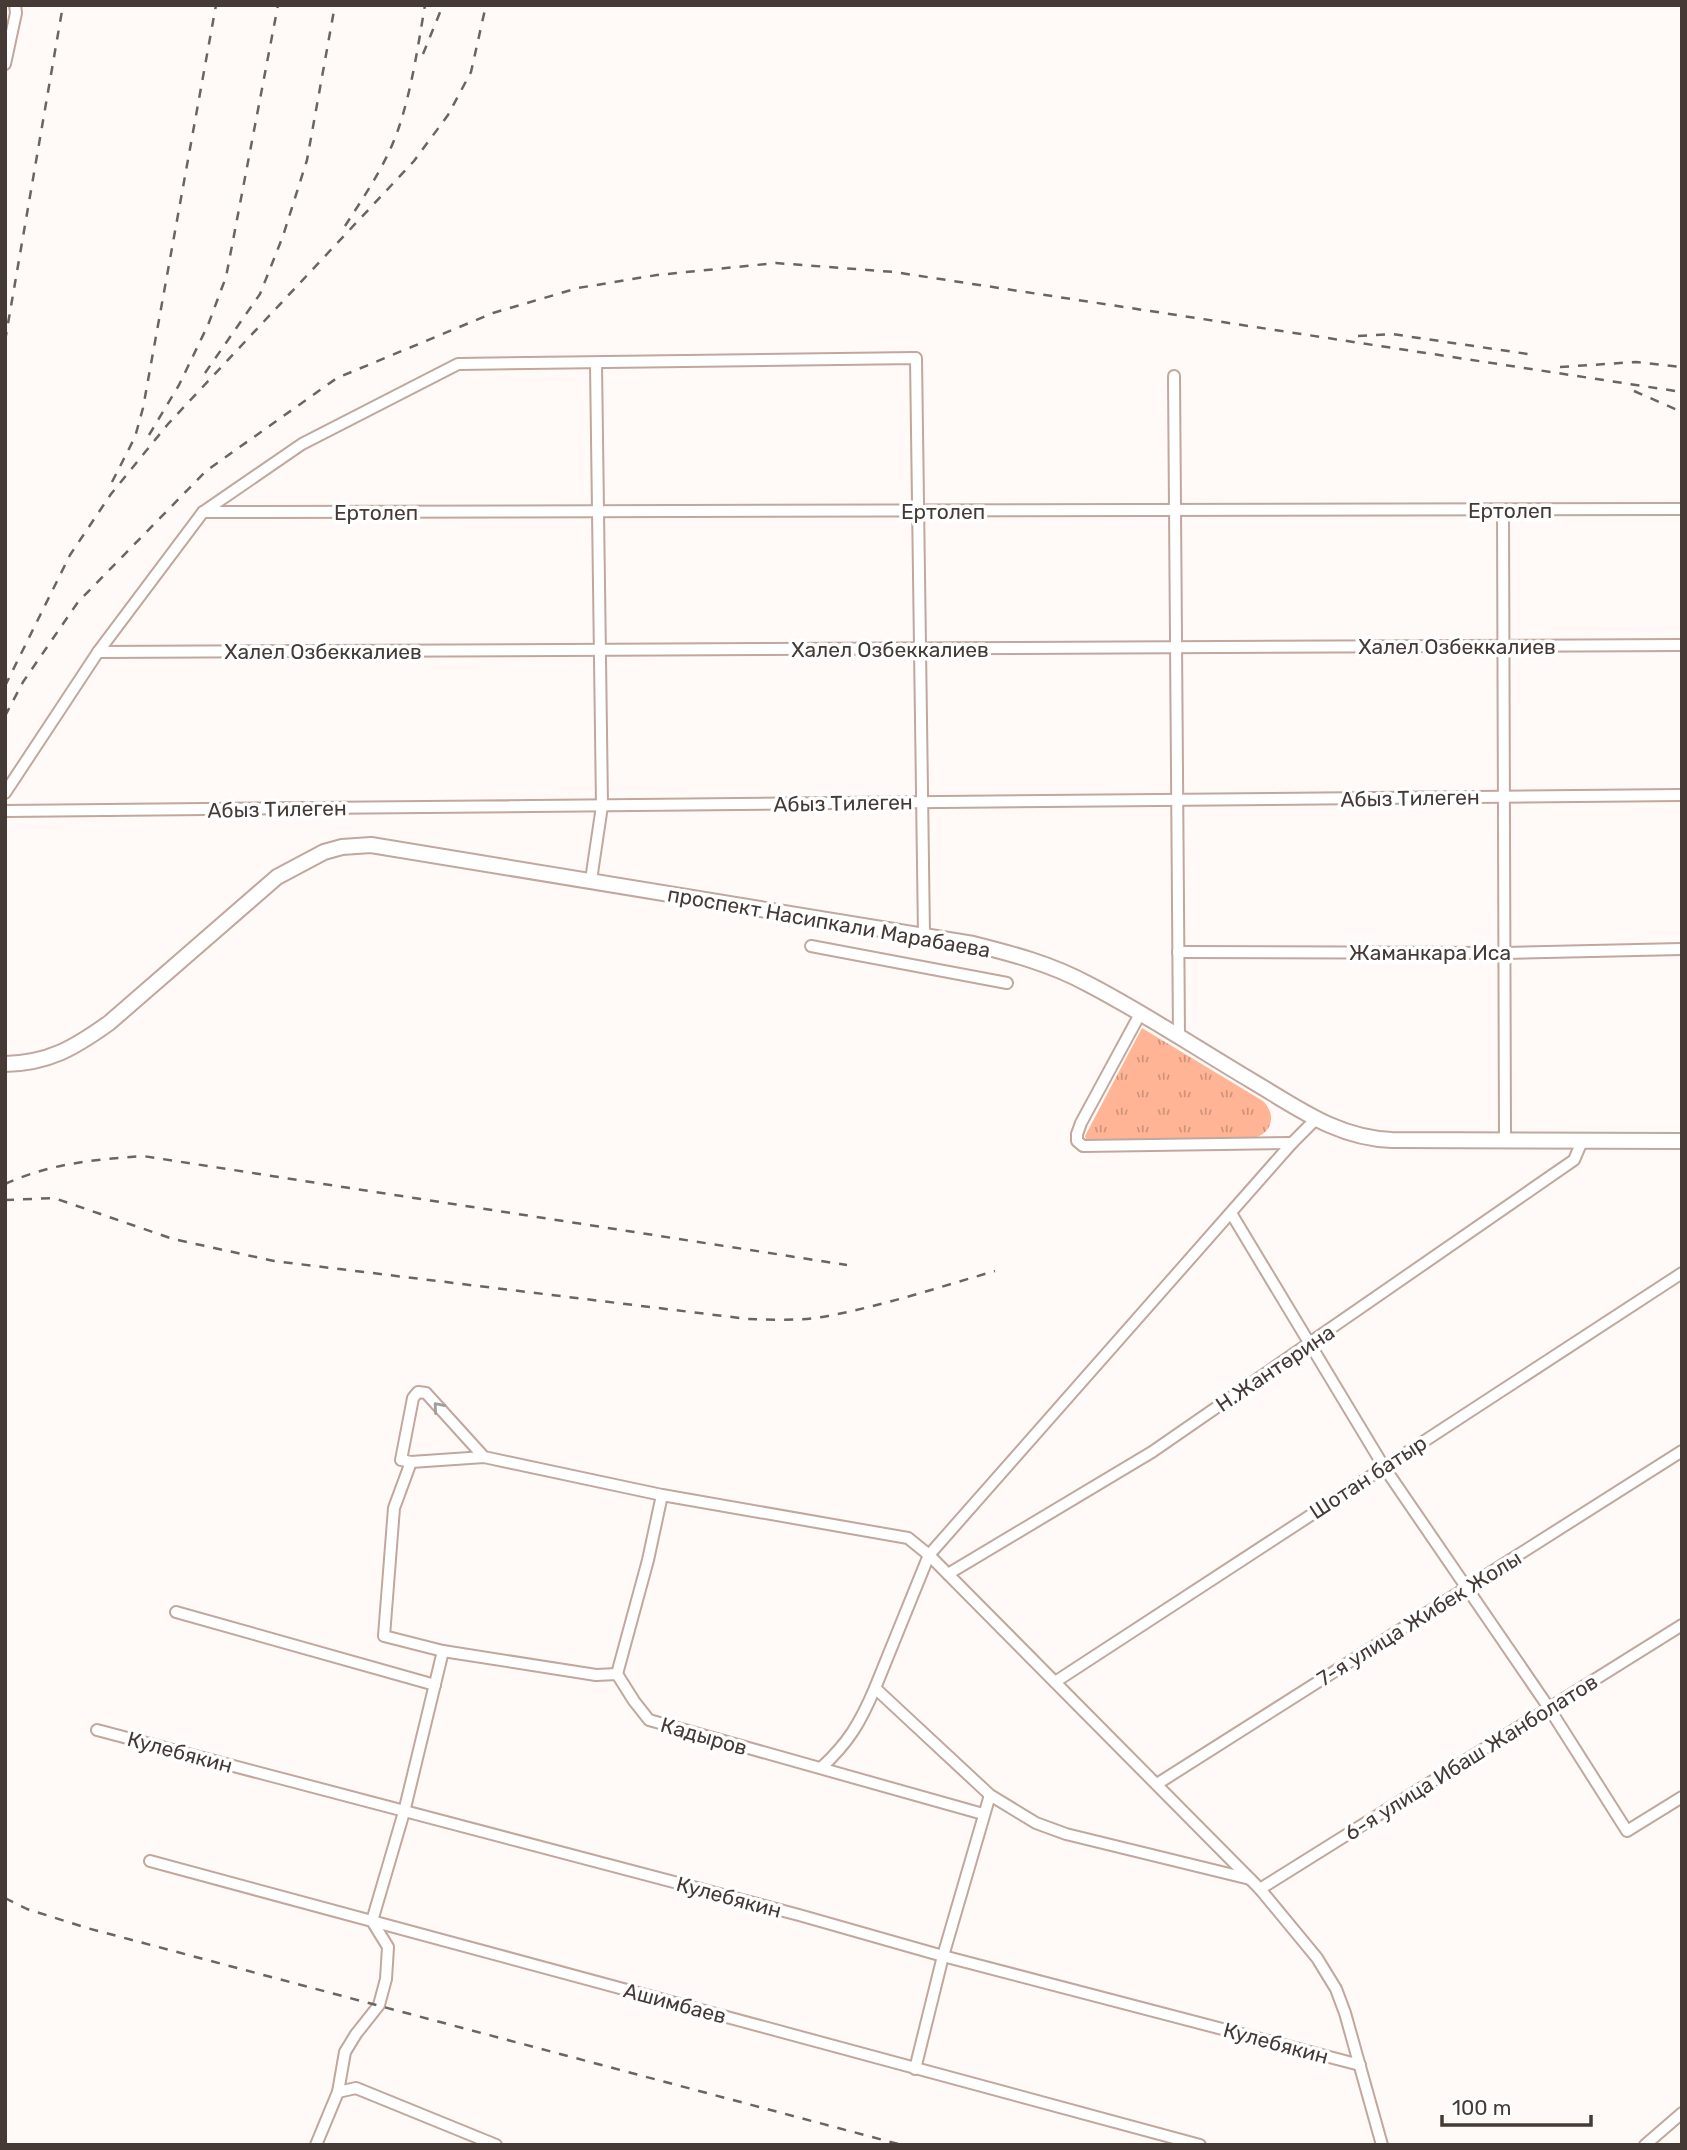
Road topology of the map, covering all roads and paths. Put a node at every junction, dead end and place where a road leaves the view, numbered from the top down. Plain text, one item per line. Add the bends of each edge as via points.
1 (15, 5) edge
2 (5, 64) edge
3 (596, 363) junction
4 (1174, 376) dead end
5 (1682, 509) edge
6 (1176, 510) junction
7 (1503, 510) junction
8 (598, 511) junction
9 (918, 511) junction
10 (204, 512) junction
11 (1682, 645) edge
12 (1504, 646) junction
13 (1177, 647) junction
14 (920, 648) junction
15 (600, 650) junction
16 (98, 652) junction
17 (5, 793) edge
18 (1682, 795) edge
19 (1504, 797) junction
20 (1177, 800) junction
21 (922, 803) junction
22 (602, 806) junction
23 (5, 811) edge
24 (592, 880) junction
25 (924, 936) junction
26 (811, 946) dead end
27 (1682, 949) edge
28 (1178, 952) junction
29 (1505, 953) junction
30 (1007, 983) dead end
31 (1140, 1014) junction
32 (1179, 1037) junction
33 (5, 1064) edge
34 (1316, 1119) junction
35 (1505, 1139) junction
36 (1583, 1139) junction
37 (1682, 1141) edge
38 (1292, 1143) junction
39 (1231, 1213) junction
40 (1682, 1273) edge
41 (1310, 1344) junction
42 (1682, 1451) edge
43 (484, 1457) junction
44 (411, 1462) junction
45 (1384, 1467) junction
46 (662, 1495) junction
47 (929, 1555) junction
48 (948, 1574) junction
49 (1465, 1589) junction
50 (176, 1612) dead end
51 (1682, 1625) edge
52 (443, 1651) junction
53 (617, 1674) junction
54 (1055, 1682) junction
55 (435, 1685) junction
56 (875, 1688) junction
57 (1549, 1709) junction
58 (97, 1730) dead end
59 (821, 1768) junction
60 (1157, 1784) junction
61 (990, 1795) junction
62 (1682, 1797) edge
63 (404, 1812) junction
64 (983, 1814) junction
65 (150, 1861) dead end
66 (1251, 1880) junction
67 (1260, 1889) junction
68 (372, 1921) junction
69 (943, 1956) junction
70 (1360, 2065) junction
71 (915, 2069) junction
72 (338, 2092) junction
73 (1682, 2113) edge
74 (316, 2145) edge
75 (496, 2145) edge
76 (1200, 2145) edge
77 (1382, 2145) edge
78 (1645, 2145) edge

1 - 2 street
3 - 8 street
3 - 9 street via 916,358
3 - 10 street via 458,365 302,444
4 - 6 street
5 - 7 street, Ертолеп
6 - 7 street, Ертолеп
6 - 9 street, Ертолеп
6 - 13 street
7 - 12 street
8 - 9 street, Ертолеп
8 - 10 street, Ертолеп
8 - 15 street
9 - 14 street
10 - 16 street
11 - 12 street, Халел Озбеккалиев
12 - 13 street, Халел Озбеккалиев
12 - 19 street
13 - 14 street, Халел Озбеккалиев
13 - 20 street
14 - 15 street, Халел Озбеккалиев
14 - 21 street
15 - 16 street, Халел Озбеккалиев
15 - 22 street
16 - 17 street
18 - 19 street, Абыз Тилеген
19 - 20 street, Абыз Тилеген
19 - 29 street
20 - 21 street, Абыз Тилеген
20 - 28 street
21 - 22 street, Абыз Тилеген
21 - 25 street
22 - 23 street, Абыз Тилеген
22 - 24 street
24 - 25 main road, проспект Насипкали Марабаева
24 - 33 main road, проспект Насипкали Марабаева via 371,845 324,852 277,877 79,1045 51,1058
25 - 31 main road, проспект Насипкали Марабаева via 1048,965
26 - 30 street
27 - 29 street, Жаманкара Иса
28 - 29 street, Жаманкара Иса
28 - 32 street
29 - 35 street
31 - 32 main road, проспект Насипкали Марабаева
31 - 38 street via 1081,1123 1077,1141 1083,1146
32 - 34 main road, проспект Насипкали Марабаева
34 - 35 main road, проспект Насипкали Марабаева via 1374,1139
34 - 38 street
35 - 36 main road, проспект Насипкали Марабаева
36 - 37 main road, проспект Насипкали Марабаева
36 - 41 street, Н.Жантөрина via 1574,1160
38 - 39 street
39 - 41 street
39 - 47 street
40 - 45 street, Шотан батыр
41 - 45 street
41 - 48 street, Н.Жантөрина via 1152,1452
42 - 49 street, 7-я улица Жибек Жолы
43 - 44 street
43 -> 44 street via 426,1393 418,1392 401,1460
43 - 46 street
44 - 52 street via 394,1508 384,1636
45 - 49 street
45 - 54 street, Шотан батыр
46 - 47 street via 908,1538
46 - 53 street
47 - 48 street
47 - 56 street
48 - 54 street
49 - 57 street
49 - 60 street, 7-я улица Жибек Жолы
50 - 55 street
51 - 57 street, 6-я улица Ибаш Жанболатов
52 - 53 street via 596,1675
52 - 55 street
53 - 59 street, Кадыров via 649,1720
54 - 60 street
55 - 63 street
56 - 59 street via 844,1747
56 - 61 street
57 - 62 street via 1627,1831
57 - 67 street, 6-я улица Ибаш Жанболатов
58 - 63 street, Кулебякин
59 - 64 street, Кадыров
60 - 66 street
61 - 64 street
61 - 66 street via 1036,1824 1066,1834
63 - 68 street
63 - 69 street, Кулебякин
64 - 69 street
65 - 68 street, Ашимбаев
66 - 67 street
67 - 70 street via 1317,1958 1336,1989
68 - 71 street, Ашимбаев
68 - 72 street via 388,1947 386,1979 379,2005 345,2052
69 - 70 street, Кулебякин
69 - 71 street
70 - 77 street
71 - 76 street, Ашимбаев
72 - 74 street
72 - 75 street via 356,2088
73 - 78 street

